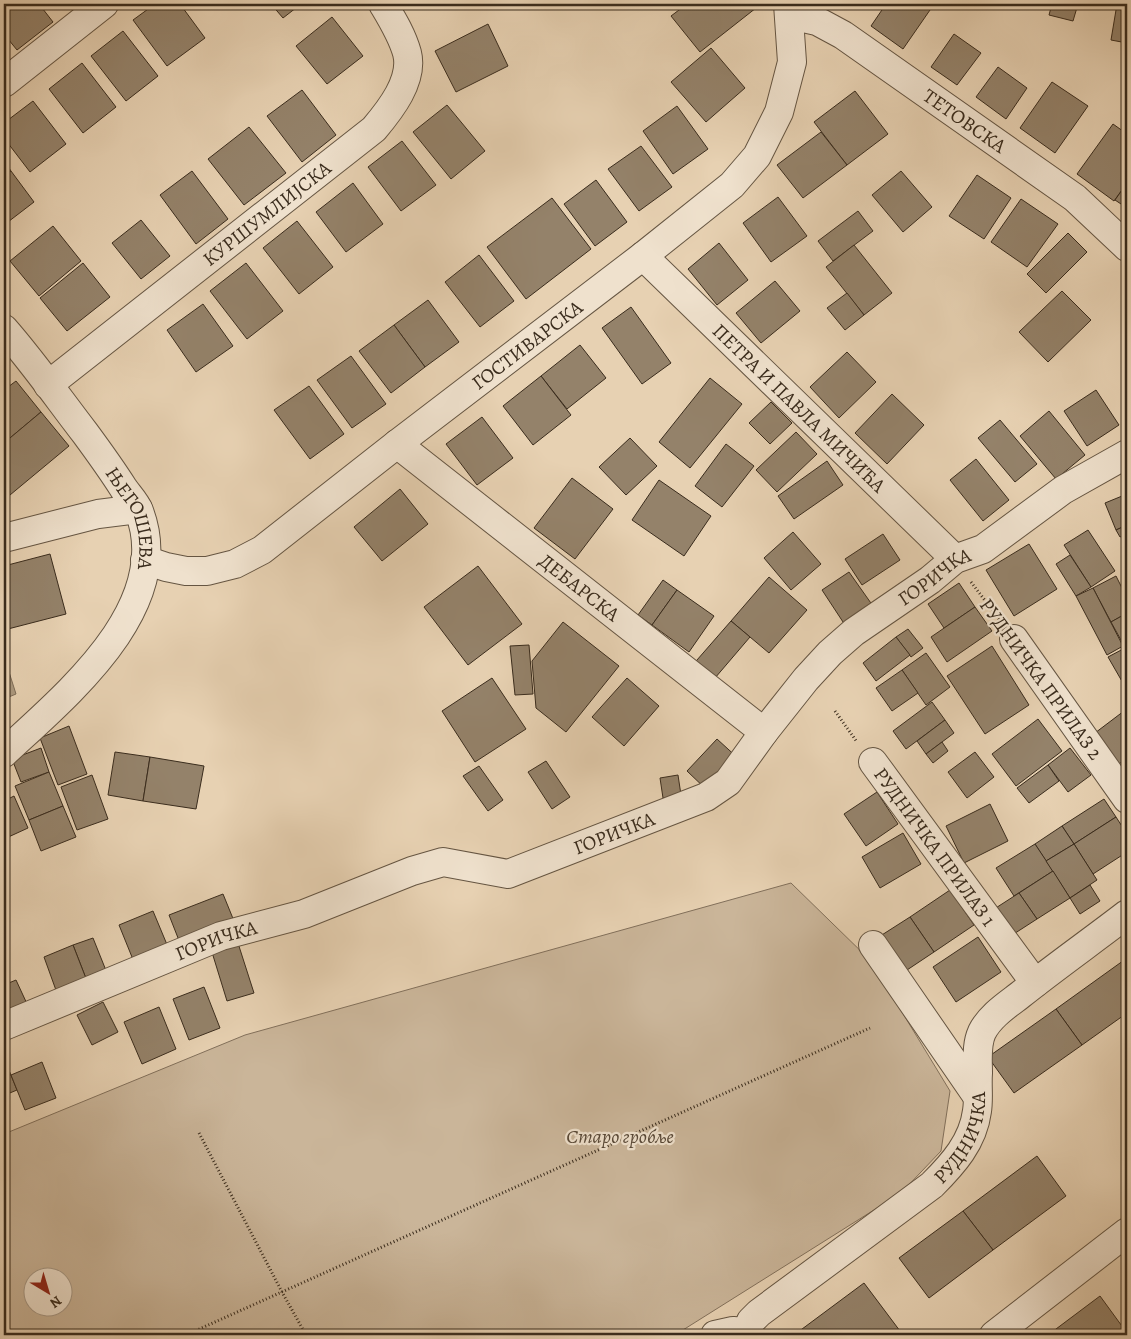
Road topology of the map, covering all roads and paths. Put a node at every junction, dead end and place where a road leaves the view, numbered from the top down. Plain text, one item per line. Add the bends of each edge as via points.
1 (104, 4) edge
2 (383, 4) edge
3 (789, 9) edge
4 (4, 82) edge
5 (1127, 247) edge
6 (644, 256) junction
7 (4, 329) edge
8 (48, 385) junction
9 (397, 444) junction
10 (1127, 454) edge
11 (138, 509) junction
12 (4, 538) edge
13 (954, 559) junction
14 (146, 560) junction
15 (1014, 640) joint
16 (835, 711) dead end
17 (764, 732) junction
18 (6, 747) edge
19 (873, 762) joint
20 (1127, 799) edge
21 (1127, 914) edge
22 (873, 945) dead end
23 (1035, 983) junction
24 (4, 1026) edge
25 (870, 1028) dead end
26 (977, 1096) junction
27 (199, 1133) dead end
28 (1127, 1232) edge
29 (282, 1292) junction
30 (745, 1334) edge
31 (186, 1335) edge
32 (306, 1335) edge
33 (715, 1335) edge
34 (994, 1335) edge

1 - 4 street
2 - 8 street, КУРШУМЛИЈСКА via 407,54 407,70 390,110 374,129
3 - 5 street, ТЕТОВСКА via 843,34 1076,198
3 - 6 street, ГОСТИВАРСКА via 792,62 788,83 779,112 757,156 732,185
6 - 9 street, ГОСТИВАРСКА
6 - 13 street, ПЕТРА И ПАВЛА МИЧИЋА
7 - 8 street, ЊЕГОШЕВА
8 - 11 street, ЊЕГОШЕВА
9 - 14 street, ГОСТИВАРСКА via 290,530 249,558 207,571 186,571
9 - 17 street, ДЕБАРСКА
10 - 13 street, ГОРИЧКА via 1063,490 983,549
11 - 12 street via 98,514
11 - 14 street, ЊЕГОШЕВА
13 - 15 path, РУДНИЧКА ПРИЛАЗ 2
13 - 17 street, ГОРИЧКА via 830,653
14 - 18 street, ЊЕГОШЕВА via 140,590 128,617 98,661 67,696
15 - 20 street, РУДНИЧКА ПРИЛАЗ 2
16 - 19 path, РУДНИЧКА ПРИЛАЗ 1
17 - 24 street, ГОРИЧКА via 728,782 706,797 508,874 443,862 412,871 304,914 221,936
19 - 23 street, РУДНИЧКА ПРИЛАЗ 1
21 - 23 street, РУДНИЧКА
22 - 26 street
23 - 26 street, РУДНИЧКА via 998,1013 982,1032 977,1052
25 - 29 path
26 - 30 street, РУДНИЧКА via 977,1111 970,1135 946,1171 932,1185 759,1313
27 - 29 path
28 - 34 street
29 - 31 path
29 - 32 path
30 - 33 street via 733,1331

